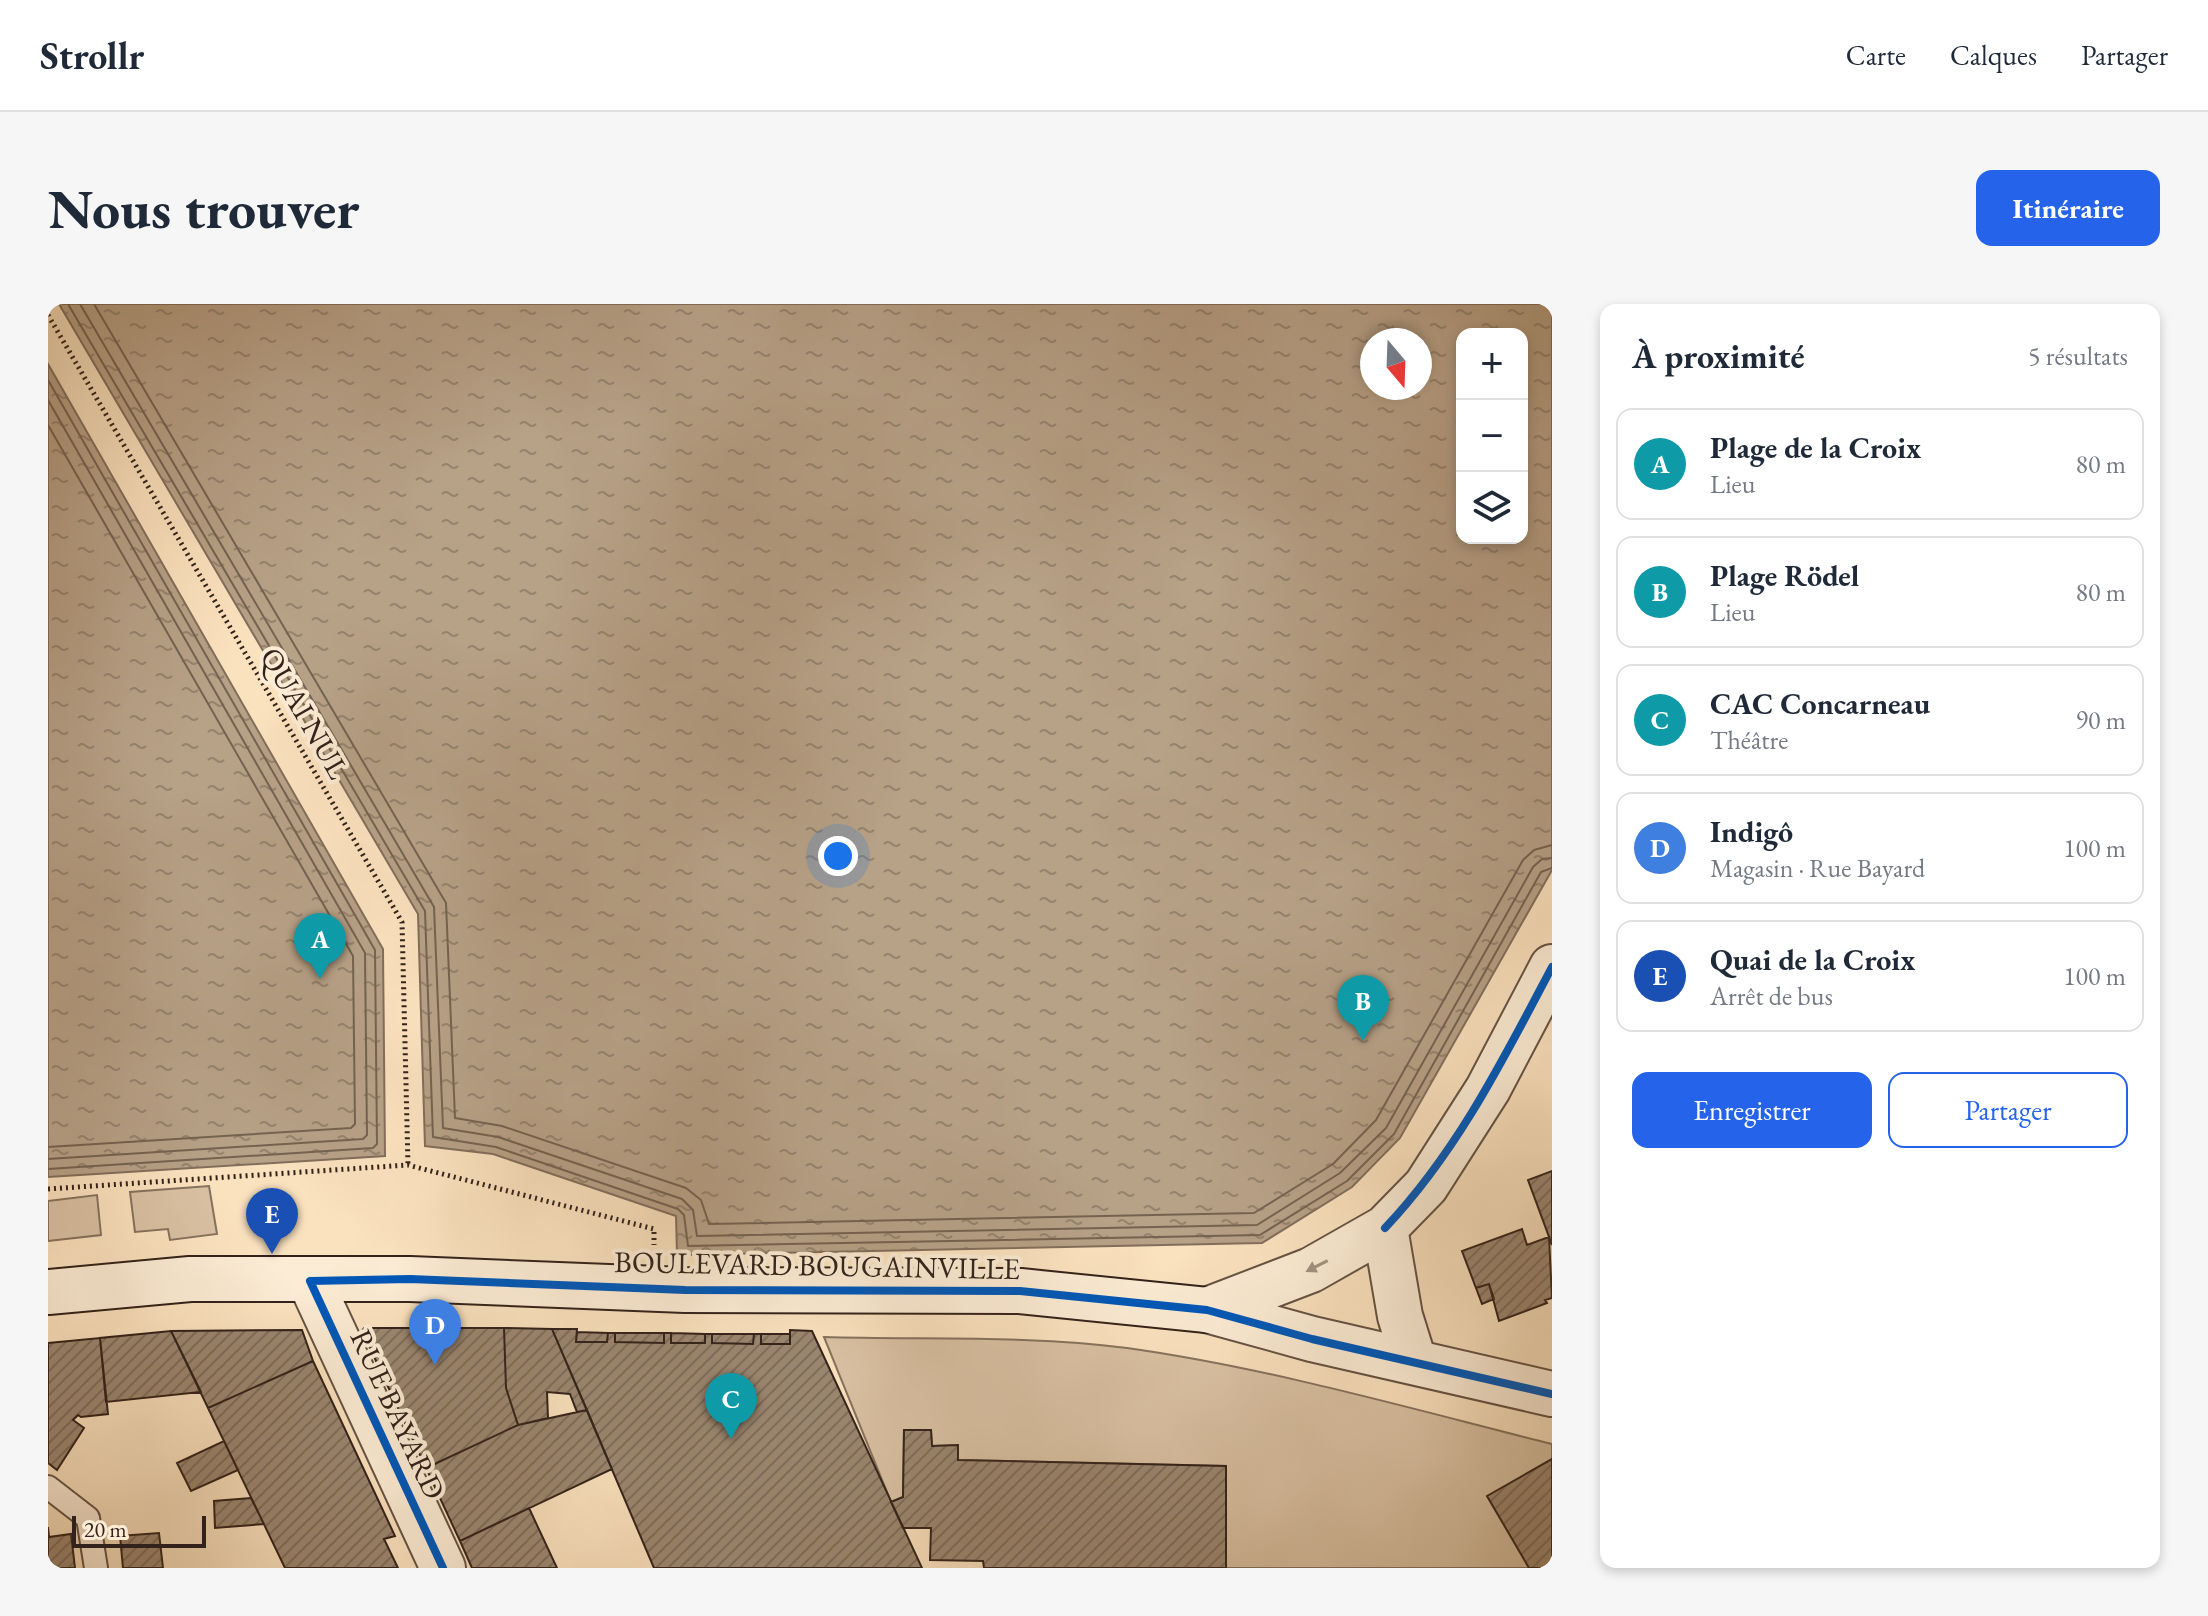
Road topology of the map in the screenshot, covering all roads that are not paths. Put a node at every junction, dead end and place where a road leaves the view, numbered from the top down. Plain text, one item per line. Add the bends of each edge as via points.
1 (1552, 967) edge
2 (1385, 1228) junction
3 (310, 1281) junction
4 (48, 1292) edge
5 (1207, 1310) junction
6 (1414, 1361) junction
7 (1552, 1394) edge
8 (48, 1487) edge
9 (96, 1568) edge
10 (443, 1568) edge

1 - 2 street via 1488,1089 1426,1186
2 -> 5 street via 1311,1270
2 - 6 street via 1400,1316
3 - 4 street, BOULEVARD BOUGAINVILLE via 190,1279
3 - 5 street, BOULEVARD BOUGAINVILLE via 1020,1291
3 - 10 street, RUE BAYARD
5 - 6 street, BOULEVARD BOUGAINVILLE
6 - 7 street, BOULEVARD BOUGAINVILLE
8 - 9 lane via 88,1518

